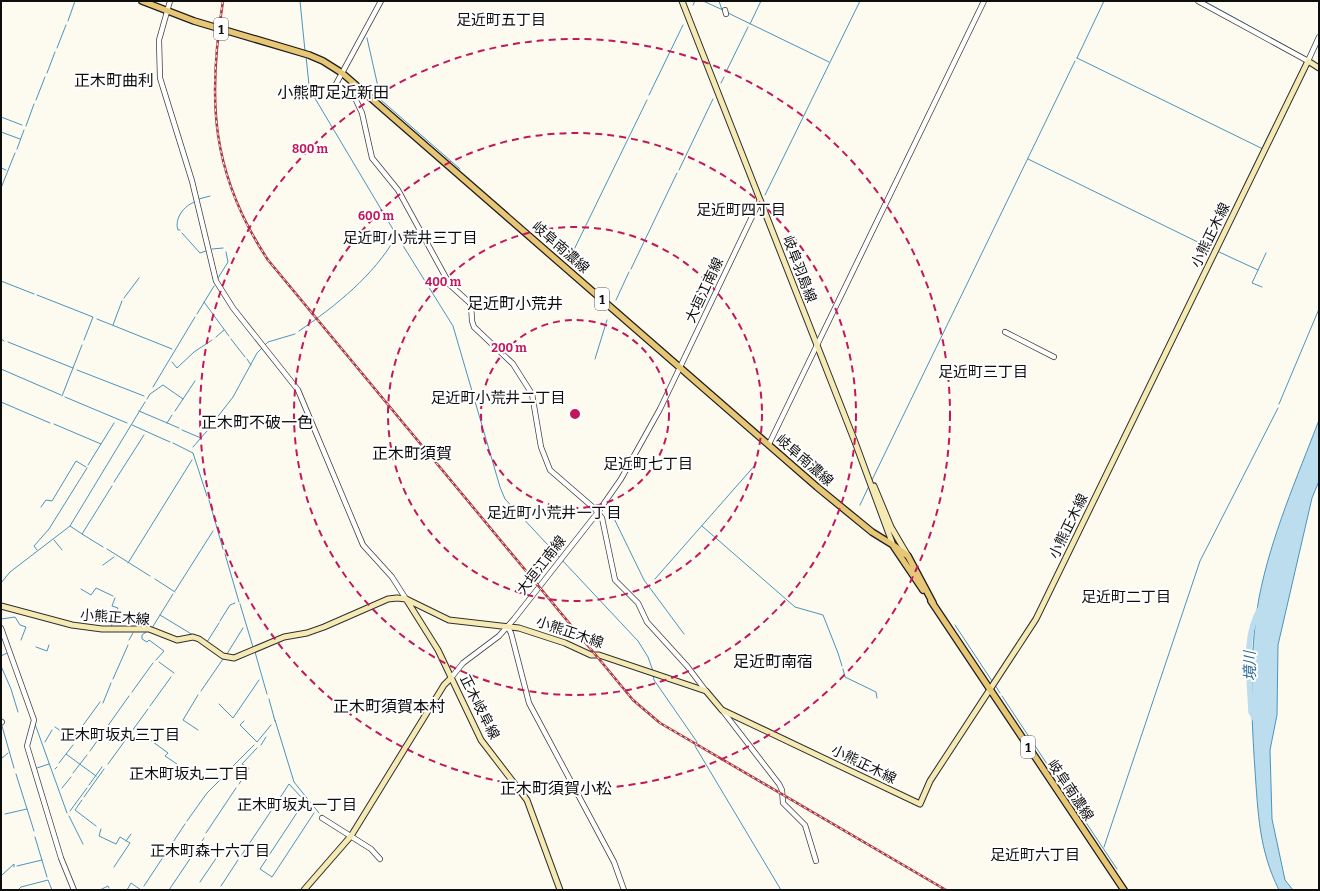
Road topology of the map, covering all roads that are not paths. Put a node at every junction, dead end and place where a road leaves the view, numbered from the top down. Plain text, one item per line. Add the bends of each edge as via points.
1 (142, 1) edge
2 (170, 1) edge
3 (382, 1) edge
4 (682, 1) edge
5 (984, 1) edge
6 (1198, 1) edge
7 (166, 11) junction
8 (1319, 37) edge
9 (1308, 61) junction
10 (1319, 68) edge
11 (342, 73) junction
12 (760, 200) junction
13 (1004, 332) dead end
14 (817, 345) junction
15 (1054, 356) dead end
16 (681, 367) junction
17 (769, 444) junction
18 (869, 478) junction
19 (598, 512) junction
20 (893, 545) junction
21 (908, 556) junction
22 (406, 599) junction
23 (933, 603) junction
24 (1, 606) edge
25 (507, 626) junction
26 (1, 628) edge
27 (451, 678) junction
28 (990, 689) junction
29 (706, 691) junction
30 (722, 710) junction
31 (322, 818) dead end
32 (351, 836) junction
33 (380, 859) dead end
34 (816, 861) dead end
35 (74, 890) edge
36 (304, 890) edge
37 (560, 890) edge
38 (624, 890) edge
39 (1124, 890) edge

1 - 7 main road, 1
2 - 7 street
3 - 11 street
4 - 12 main road, 岐阜羽島線
5 - 14 street
6 - 9 street
7 - 11 main road, 岐阜南濃線 / 1 via 309,55
7 - 22 street via 159,40 160,78 190,174 216,281 233,308 298,390 363,545 392,577
8 - 9 street
9 - 10 main road
9 - 28 main road, 小熊正木線 via 1048,596
11 - 16 main road, 岐阜南濃線 / 1
11 - 19 street via 335,86 355,98 362,113 372,158 398,190 450,285 470,303 474,327 513,364 532,394 541,447 550,470
12 - 14 main road, 岐阜羽島線
12 - 16 street, 大垣江南線
13 - 15 street
14 - 17 street
14 - 18 main road, 岐阜羽島線
16 - 17 main road, 岐阜南濃線 / 1
16 - 19 street, 大垣江南線 via 641,445
17 - 20 main road, 岐阜南濃線 / 1 via 872,532
18 - 20 main road, 岐阜羽島線
18 - 21 main road, 岐阜羽島線
19 - 25 street, 大垣江南線
19 - 29 street via 605,524 615,580 638,603 647,622
20 - 21 main road, 岐阜南濃線 / 1
20 - 23 main road, 岐阜南濃線 / 1
21 - 23 main road, 岐阜南濃線 / 1
22 - 24 main road, 小熊正木線 via 388,599 324,627 284,637 234,658 224,656 193,637 177,640 149,630 102,629 72,625
22 - 25 main road, 小熊正木線 via 449,620
22 - 27 main road, 正木岐阜線 via 438,650
23 - 28 main road, 岐阜南濃線 / 1
25 - 27 street, 大垣江南線 via 463,664
25 - 29 main road, 小熊正木線 via 526,630 590,655 599,655
25 - 38 street via 529,703 614,862
26 - 35 street via 34,720 27,746
27 - 32 main road, 大垣江南線
27 - 37 main road, 正木岐阜線 via 481,740 527,800
28 - 30 main road, 小熊正木線 via 930,781 920,804
28 - 39 main road, 岐阜南濃線 / 1
29 - 30 main road, 小熊正木線
30 - 34 street via 779,784 782,790 782,803 805,825
31 - 32 street
32 - 33 street via 371,848
32 - 36 main road, 大垣江南線

